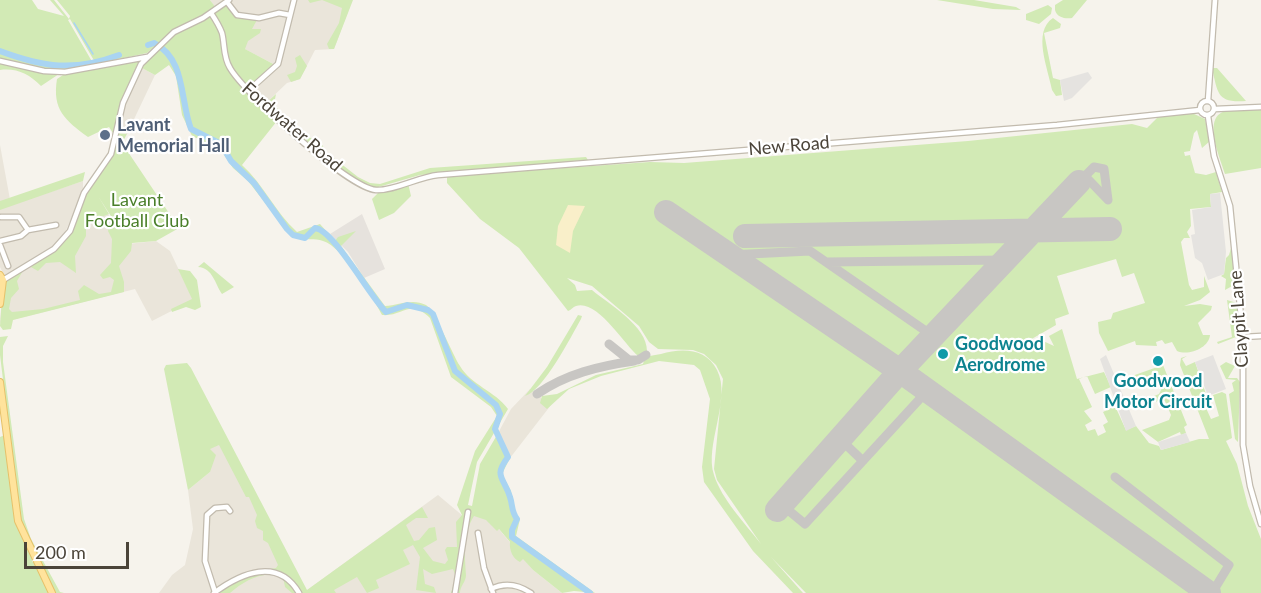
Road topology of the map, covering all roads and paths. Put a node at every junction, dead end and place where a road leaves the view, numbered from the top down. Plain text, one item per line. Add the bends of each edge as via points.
1 (294, 0) edge
2 (1215, 0) edge
3 (228, 1) edge
4 (211, 13) junction
5 (290, 15) junction
6 (147, 57) junction
7 (0, 61) edge
8 (249, 90) junction
9 (1208, 101) junction
10 (1261, 107) edge
11 (1215, 109) junction
12 (1200, 110) junction
13 (1208, 116) junction
14 (380, 190) joint
15 (1, 217) edge
16 (56, 225) dead end
17 (28, 230) junction
18 (0, 243) edge
19 (8, 266) dead end
20 (2, 277) edge
21 (0, 304) edge
22 (1261, 336) edge
23 (1243, 337) junction
24 (0, 382) edge
25 (3, 432) edge
26 (230, 511) dead end
27 (468, 512) dead end
28 (1261, 524) edge
29 (478, 533) dead end
30 (492, 591) edge
31 (215, 592) edge
32 (52, 593) edge
33 (299, 593) edge
34 (455, 593) edge
35 (531, 593) edge

1 - 5 street
2 - 9 street
3 - 4 street
3 - 5 street via 237,15
4 - 6 street via 174,32
4 - 8 street, Fordwater Road via 222,34 226,62
5 - 8 street via 278,64
6 - 7 street via 65,72
6 - 20 street via 130,83 108,159 84,193 70,231 54,249
8 - 14 street, Fordwater Road via 316,153 357,183
9 - 11 street
9 - 12 street
10 - 11 street
11 - 13 street
12 - 13 street
12 - 14 street, New Road via 438,174
13 - 23 street, Claypit Lane via 1214,156 1230,206
15 - 17 street via 19,217
16 - 17 street
17 - 18 street
18 - 19 street
20 - 21 main road
22 - 23 street
23 - 28 street, Claypit Lane via 1242,445
24 - 25 main road
25 - 32 main road via 18,521
26 - 31 street via 227,507 215,508 207,514 205,561
27 - 34 street
29 - 30 street
30 - 35 street via 507,585
31 - 33 street via 245,577 273,571 289,579

